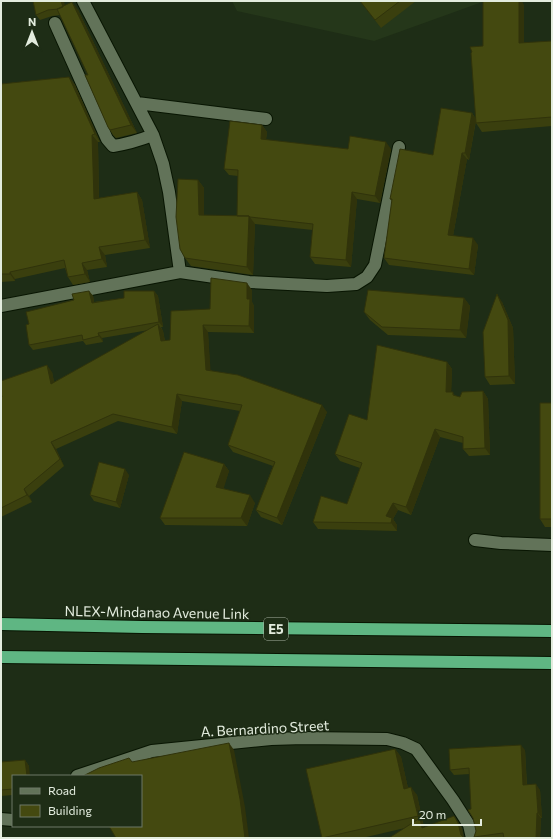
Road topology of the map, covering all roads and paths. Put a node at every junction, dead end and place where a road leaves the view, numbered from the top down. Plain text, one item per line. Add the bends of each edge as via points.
1 (83, 1) edge
2 (55, 23) dead end
3 (137, 103) junction
4 (266, 119) dead end
5 (153, 135) junction
6 (399, 147) dead end
7 (180, 272) junction
8 (1, 306) edge
9 (475, 540) dead end
10 (552, 545) edge
11 (1, 624) edge
12 (552, 631) edge
13 (1, 657) edge
14 (552, 663) edge
15 (81, 775) edge
16 (1, 819) edge
17 (12, 820) edge
18 (472, 838) edge

1 - 3 street
2 - 5 street via 107,139 113,146
3 - 4 street
3 - 5 street
5 - 7 street via 169,192
6 - 7 street via 375,265 367,277 356,284 327,286 249,282
7 - 8 street
9 - 10 street
11 - 12 highway, NLEX-Mindanao Avenue Link / E5
13 - 14 highway, E5
15 - 18 street, A. Bernardino Street via 152,751 271,739 387,739 416,749 454,800
16 - 17 street

